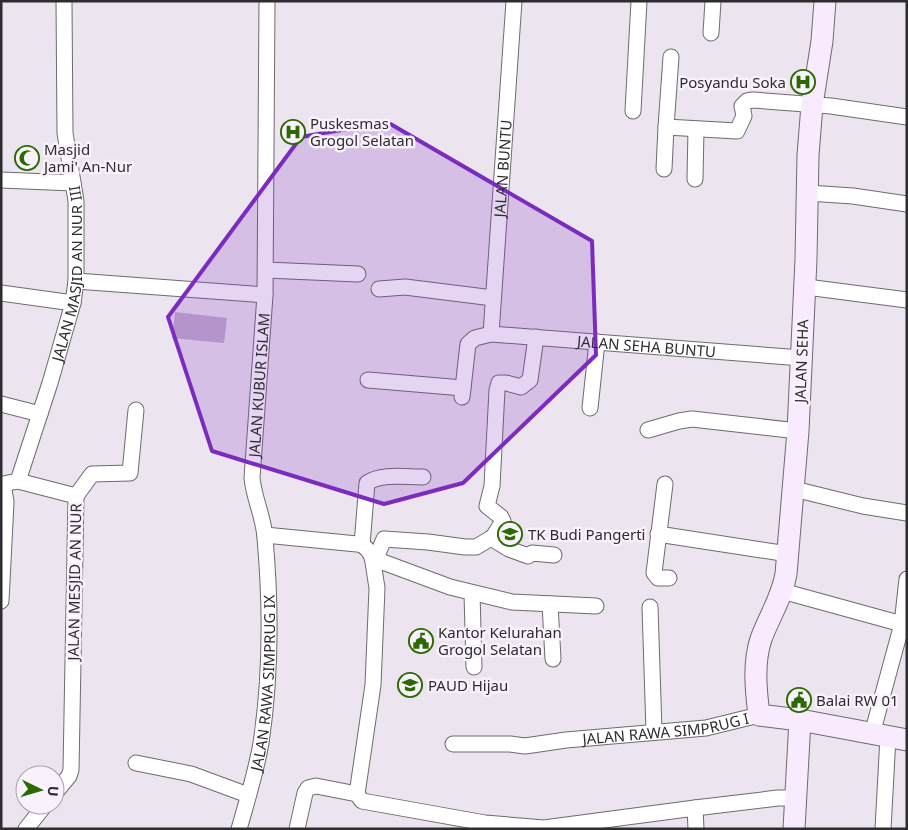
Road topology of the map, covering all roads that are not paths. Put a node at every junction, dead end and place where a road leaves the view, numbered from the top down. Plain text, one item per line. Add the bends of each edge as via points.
1 (64, 1) edge
2 (267, 1) edge
3 (514, 1) edge
4 (639, 1) edge
5 (713, 1) edge
6 (825, 1) edge
7 (711, 33) dead end
8 (671, 58) dead end
9 (812, 105) junction
10 (633, 111) dead end
11 (907, 117) edge
12 (666, 127) junction
13 (696, 130) junction
14 (664, 169) dead end
15 (695, 179) dead end
16 (1, 180) edge
17 (73, 183) junction
18 (808, 193) junction
19 (907, 204) edge
20 (266, 270) junction
21 (358, 274) dead end
22 (76, 281) junction
23 (804, 288) junction
24 (379, 289) dead end
25 (1, 293) edge
26 (266, 295) junction
27 (493, 298) junction
28 (907, 300) edge
29 (73, 303) junction
30 (491, 334) junction
31 (536, 338) junction
32 (597, 342) junction
33 (802, 358) junction
34 (368, 380) dead end
35 (1, 404) edge
36 (590, 408) dead end
37 (136, 410) dead end
38 (40, 414) junction
39 (648, 430) dead end
40 (798, 431) junction
41 (423, 477) dead end
42 (8, 483) edge
43 (665, 484) dead end
44 (794, 489) junction
45 (76, 496) junction
46 (907, 513) edge
47 (658, 534) junction
48 (265, 535) junction
49 (491, 538) junction
50 (368, 553) junction
51 (788, 554) junction
52 (554, 555) dead end
53 (669, 578) dead end
54 (907, 579) edge
55 (782, 591) junction
56 (472, 593) junction
57 (1, 600) edge
58 (550, 604) junction
59 (596, 606) dead end
60 (650, 607) dead end
61 (902, 624) junction
62 (553, 659) dead end
63 (474, 667) dead end
64 (759, 715) junction
65 (800, 720) junction
66 (654, 731) junction
67 (889, 737) edge
68 (453, 744) dead end
69 (136, 762) dead end
70 (65, 779) edge
71 (357, 794) junction
72 (248, 795) junction
73 (796, 798) junction
74 (695, 808) junction
75 (37, 815) edge
76 (632, 823) edge
77 (544, 828) edge
78 (26, 829) edge
79 (240, 829) edge
80 (297, 829) edge
81 (696, 829) edge
82 (794, 829) edge
83 (883, 829) edge

1 - 17 street, JALAN MASJID AN NUR III via 65,133
2 - 20 street, JALAN KUBUR ISLAM
3 - 27 street, JALAN BUNTU
4 - 10 street
5 - 7 street
6 - 9 street, JALAN SEHA
8 - 12 street
9 - 11 street
9 - 13 street via 747,101 742,106 744,116 737,131
9 - 18 street, JALAN SEHA
12 - 13 street
12 - 14 street
13 - 15 street
16 - 17 street
17 - 22 street, JALAN MASJID AN NUR III
18 - 19 street
18 - 23 street, JALAN SEHA
20 - 21 street
20 - 26 street, JALAN KUBUR ISLAM
22 - 26 street
22 - 29 street, JALAN MASJID AN NUR III
23 - 28 street
23 - 33 street, JALAN SEHA
24 - 27 street via 405,288
25 - 29 street
26 - 48 street, JALAN KUBUR ISLAM via 252,478
27 - 30 street, JALAN BUNTU
29 - 38 street, JALAN MASJID AN NUR III
30 - 31 street, JALAN SEHA BUNTU
30 - 34 street via 475,338 468,344 463,392
31 - 32 street, JALAN SEHA BUNTU
31 - 49 street via 530,380 521,387 499,383 497,390 492,486 487,506 502,517 502,523
32 - 33 street, JALAN SEHA BUNTU
32 - 36 street
33 - 40 street, JALAN SEHA
35 - 38 street
37 - 45 street via 130,473 92,474
38 - 42 street, JALAN MASJID AN NUR III
39 - 40 street via 692,419
40 - 44 street, JALAN SEHA
41 - 50 street via 380,478 367,483
42 - 45 street, JALAN MESJID AN NUR
42 - 57 street
43 - 47 street
44 - 46 street
44 - 51 street, JALAN SEHA
45 - 70 street, JALAN MESJID AN NUR via 72,770
47 - 51 street
47 - 53 street via 654,573 658,578
48 - 50 street
48 - 72 street, JALAN RAWA SIMPRUG IX via 269,652 266,706
49 - 50 street via 476,547 384,539 379,551
49 - 52 street via 528,556 532,553
50 - 56 street
50 - 71 street via 377,588 374,680
51 - 55 street, JALAN SEHA
54 - 61 street
55 - 61 street
55 - 64 street, JALAN SEHA via 761,640 758,656 756,694
56 - 58 street via 512,602
56 - 63 street
58 - 59 street
58 - 62 street
60 - 66 street
61 - 67 street
64 - 65 street, JALAN RAWA SIMPRUG I
64 - 66 street, JALAN RAWA SIMPRUG I via 706,728
65 - 67 street, JALAN RAWA SIMPRUG I
65 - 73 street
66 - 68 street, JALAN RAWA SIMPRUG I via 525,746
67 - 83 street
69 - 72 street via 191,774
71 - 77 street via 362,801 372,803
71 - 80 street via 316,786 308,788 304,793
72 - 79 street, JALAN RAWA SIMPRUG IX
73 - 74 street
73 - 82 street
74 - 76 street
74 - 81 street
75 - 78 street
76 - 77 street

